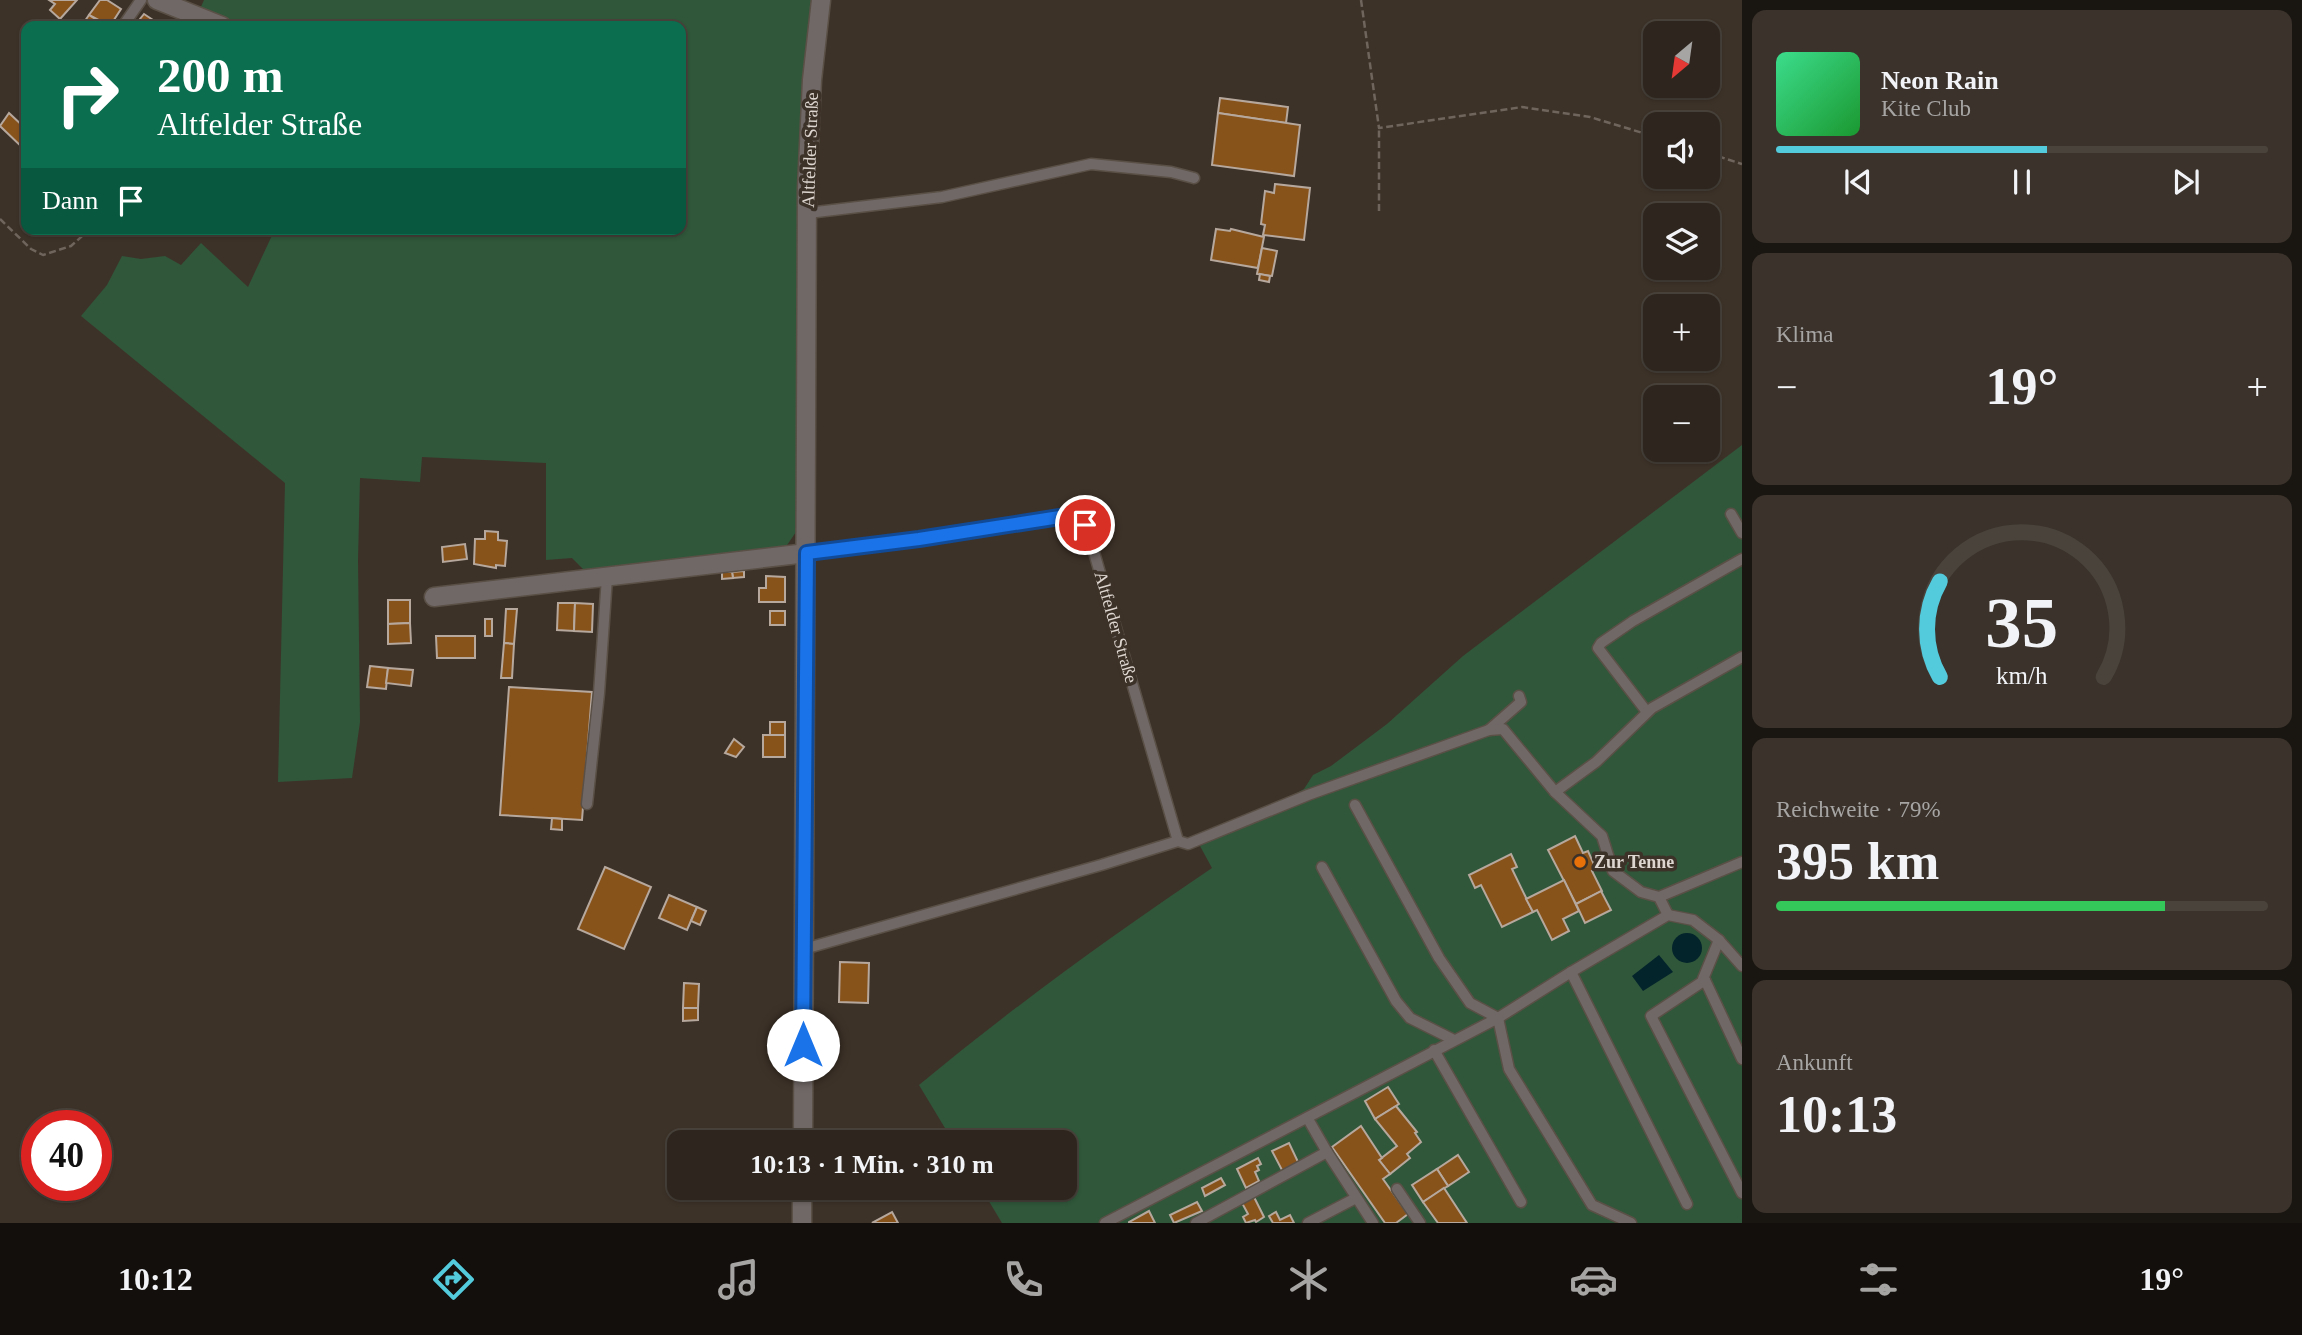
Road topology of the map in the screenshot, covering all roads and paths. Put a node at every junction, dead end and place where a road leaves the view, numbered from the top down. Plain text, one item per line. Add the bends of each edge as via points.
1 (141, 0) edge
2 (157, 0) edge
3 (821, 0) edge
4 (1361, 0) edge
5 (126, 21) edge
6 (210, 21) edge
7 (1380, 128) junction
8 (1643, 133) edge
9 (1720, 157) edge
10 (1742, 164) edge
11 (1194, 178) dead end
12 (1379, 211) dead end
13 (808, 213) junction
14 (0, 219) edge
15 (83, 235) edge
16 (1731, 514) dead end
17 (1742, 533) edge
18 (807, 553) junction
19 (1742, 559) edge
20 (607, 577) junction
21 (433, 597) dead end
22 (1742, 657) edge
23 (1520, 696) dead end
24 (1647, 712) junction
25 (1489, 730) junction
26 (1555, 792) junction
27 (587, 804) dead end
28 (1355, 805) dead end
29 (1178, 841) junction
30 (1742, 862) edge
31 (1322, 867) dead end
32 (1659, 897) junction
33 (1668, 915) junction
34 (1719, 940) junction
35 (804, 949) junction
36 (1742, 966) edge
37 (1571, 972) junction
38 (1705, 980) junction
39 (1499, 1018) junction
40 (1454, 1040) junction
41 (1434, 1050) junction
42 (1742, 1059) edge
43 (1308, 1119) junction
44 (803, 1130) edge
45 (1327, 1153) junction
46 (1396, 1189) dead end
47 (1742, 1193) edge
48 (1356, 1198) junction
49 (802, 1200) edge
50 (1521, 1202) dead end
51 (1687, 1204) dead end
52 (1418, 1222) edge
53 (802, 1223) edge
54 (1105, 1223) edge
55 (1196, 1223) edge
56 (1308, 1223) edge
57 (1373, 1223) edge
58 (1631, 1223) edge

1 - 5 lane
2 - 6 street
3 - 13 street, Altfelder Straße via 812,80
4 - 7 path
7 - 8 path via 1522,107 1590,117
7 - 12 path
9 - 10 path
11 - 13 lane via 1091,164 942,197
13 - 18 street, Altfelder Straße
14 - 15 path via 43,255 71,246
16 - 17 lane
18 - 20 street, Altfelder Straße
18 - 29 lane, Altfelder Straße via 1079,517 1091,542
18 - 35 street, Altfelder Straße
19 - 24 lane via 1601,643 1598,648
20 - 21 street, Altfelder Straße
20 - 27 lane
22 - 24 lane
23 - 25 lane via 1521,702
24 - 26 lane via 1596,762
25 - 26 lane via 1503,729
25 - 29 lane via 1188,844
26 - 32 lane via 1602,836 1613,871 1641,892
28 - 39 lane via 1439,958 1470,1003
29 - 35 lane
30 - 32 lane
31 - 40 lane via 1396,1001 1409,1018
32 - 33 lane
33 - 34 lane via 1693,920
33 - 37 lane
34 - 36 lane
34 - 38 lane
35 - 44 street, Altfelder Straße
37 - 39 lane
37 - 51 lane
38 - 42 lane
38 - 47 lane via 1651,1016
39 - 40 lane
39 - 58 lane via 1509,1069 1592,1205
40 - 41 lane
41 - 43 lane
41 - 50 lane
43 - 45 lane
43 - 54 lane
45 - 48 lane
45 - 55 lane
46 - 52 lane
48 - 56 lane
48 - 57 lane
49 - 53 street

